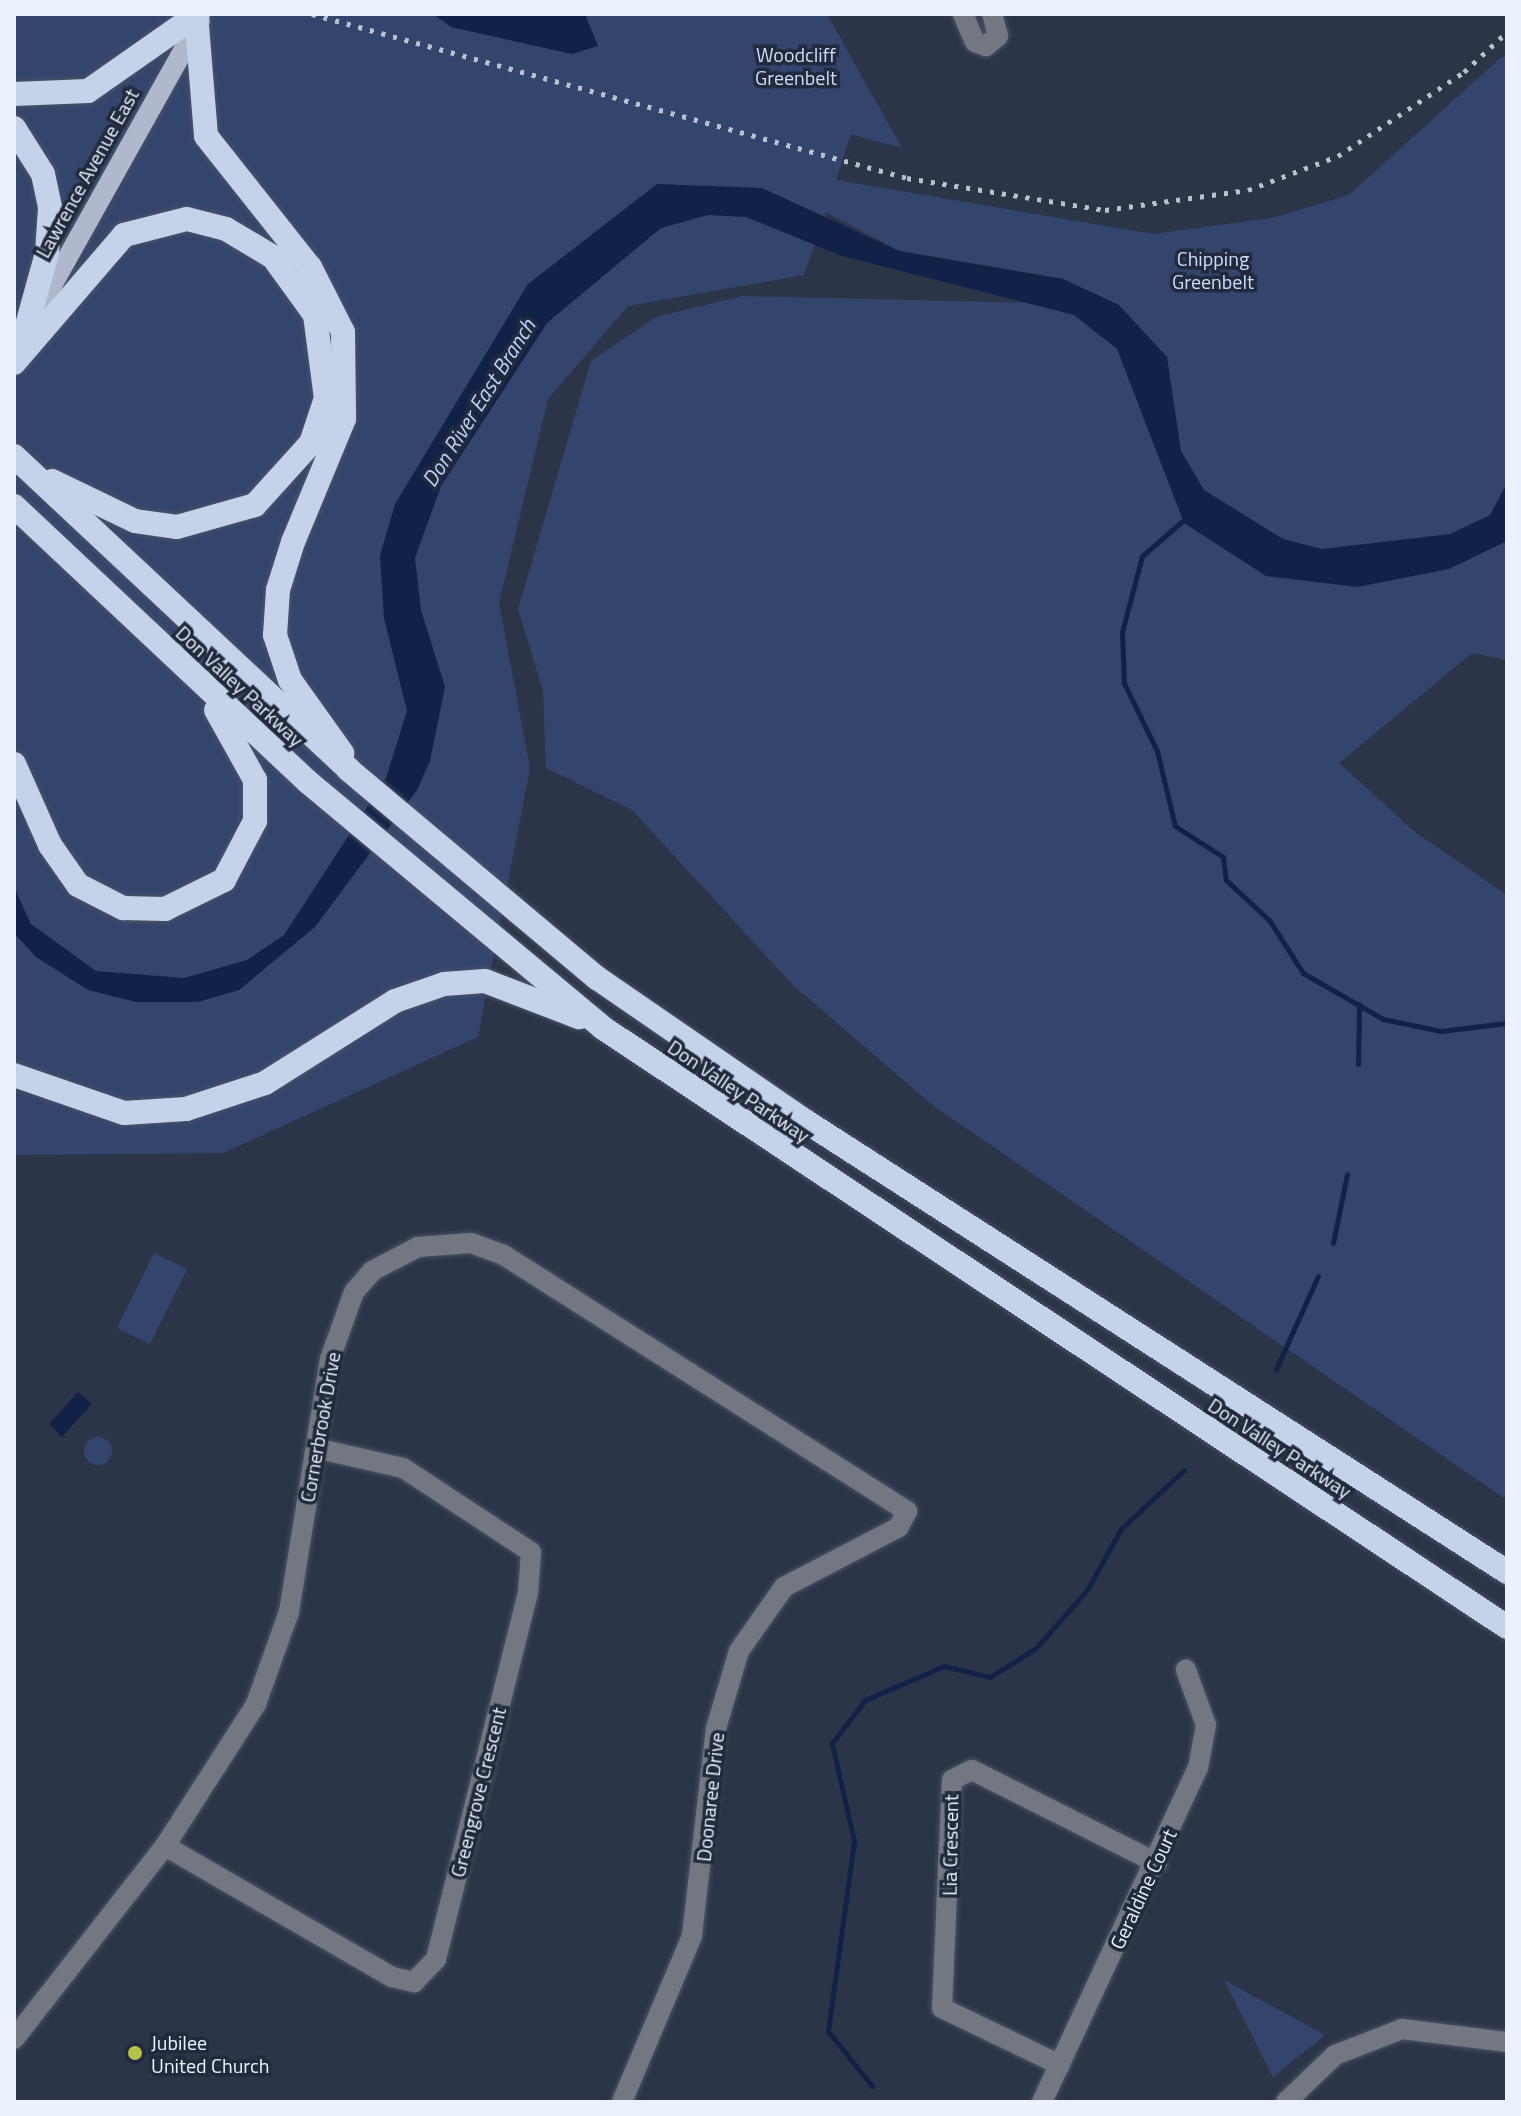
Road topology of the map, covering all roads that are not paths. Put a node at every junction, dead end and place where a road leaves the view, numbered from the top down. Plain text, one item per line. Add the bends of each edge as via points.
1 (963, 14) edge
2 (992, 14) edge
3 (200, 18) edge
4 (14, 94) edge
5 (14, 128) edge
6 (19, 346) edge
7 (14, 363) edge
8 (21, 463) edge
9 (14, 506) edge
10 (190, 671) junction
11 (14, 764) edge
12 (349, 770) junction
13 (603, 1028) junction
14 (14, 1075) edge
15 (316, 1448) junction
16 (905, 1519) joint
17 (1507, 1572) edge
18 (1507, 1627) edge
19 (1186, 1670) dead end
20 (165, 1846) junction
21 (1157, 1863) junction
22 (14, 2039) edge
23 (1507, 2042) edge
24 (1060, 2065) junction
25 (622, 2102) edge
26 (1042, 2102) edge
27 (1286, 2102) edge

1 - 2 street via 975,42 986,46 998,36
3 - 4 highway via 88,91
3 - 6 main road, Lawrence Avenue East
3 - 12 highway via 206,136 319,279 343,332 344,419 293,542 278,590 275,635 290,680 336,736
5 - 6 highway via 43,174 50,208 47,253
7 - 8 highway via 124,235 187,219 226,229 273,257 309,302 326,358 326,398 311,443 255,505 217,520 177,527 135,521
8 - 12 highway, Don Valley Parkway
9 - 10 highway, Don Valley Parkway
10 - 11 highway via 247,760 257,794 243,852 204,895 150,911 91,894 54,853
10 - 13 highway, Don Valley Parkway via 308,782
12 - 17 highway, Don Valley Parkway via 597,978 802,1119
13 - 14 highway via 485,981 444,984 395,1001 265,1083 186,1109 124,1113
13 - 18 highway, Don Valley Parkway
15 - 16 street, Cornerbrook Drive via 330,1359 354,1292 372,1271 418,1247 471,1243 502,1254 892,1499 907,1511
15 - 20 street, Cornerbrook Drive via 272,1666 246,1724
15 - 20 street, Greengrove Crescent via 403,1468 531,1552 528,1593 436,1959 414,1982 392,1977
16 - 25 street, Doonaree Drive via 792,1581 739,1651 716,1728 692,1936
19 - 21 street, Geraldine Court via 1206,1743
20 - 22 street, Cornerbrook Drive
21 - 24 street, Geraldine Court
21 - 24 street, Lia Crescent via 972,1770 952,1780 942,2008
23 - 27 street via 1402,2029 1335,2055
24 - 26 street, Geraldine Court

